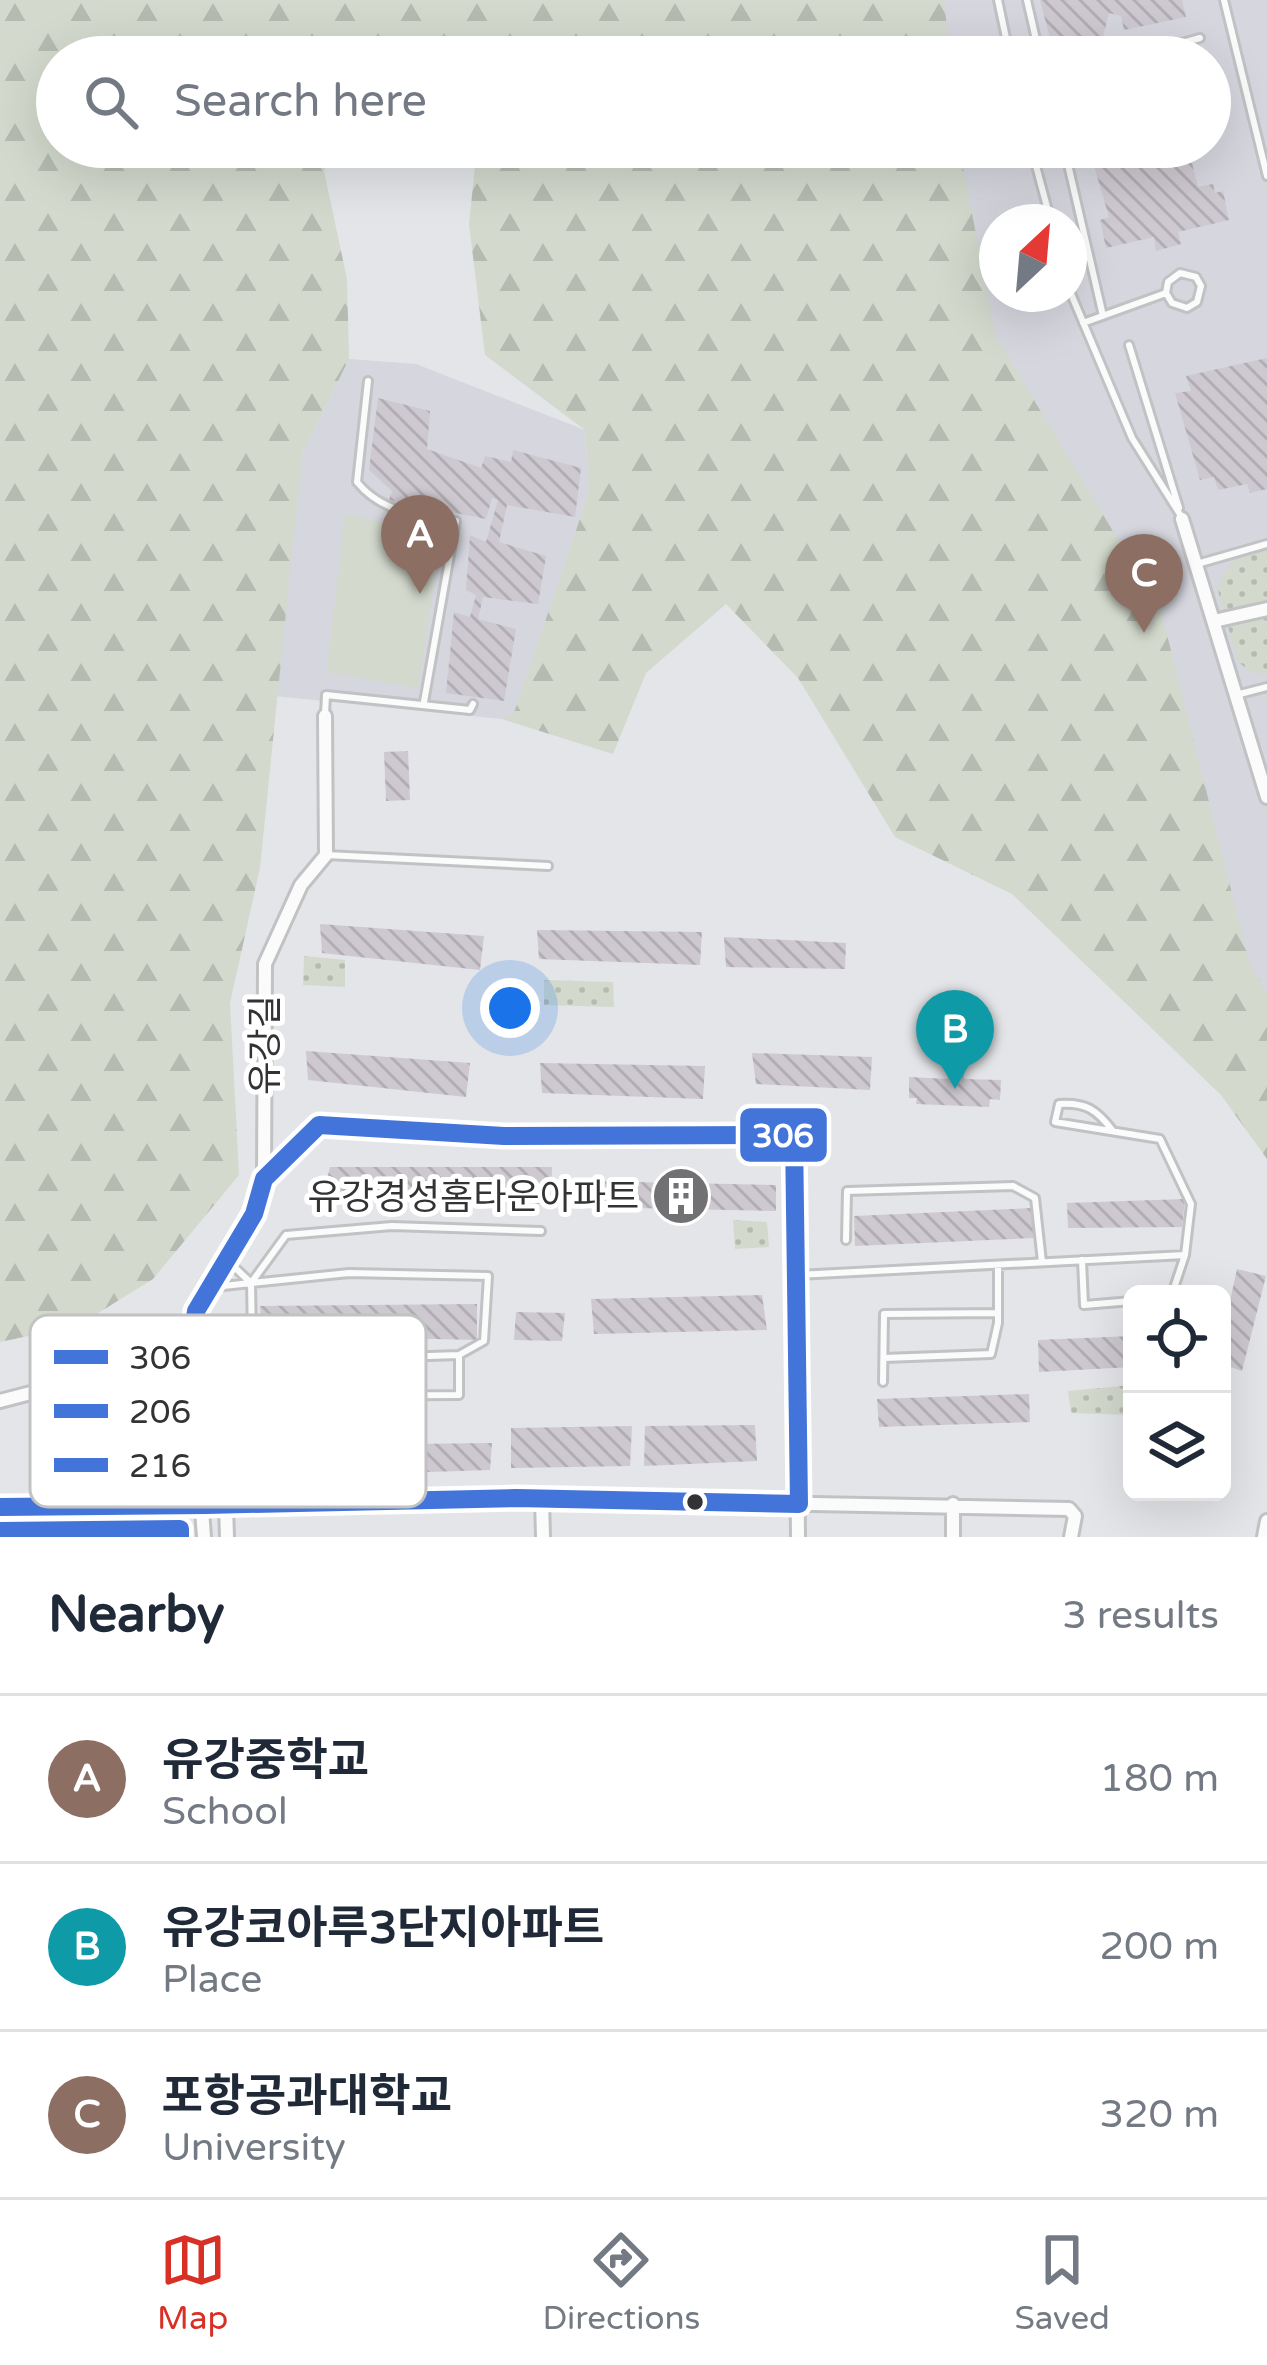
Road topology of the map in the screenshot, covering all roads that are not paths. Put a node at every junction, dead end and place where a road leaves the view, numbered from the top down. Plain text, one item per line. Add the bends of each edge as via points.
1 (998, 0) edge
2 (1027, 0) edge
3 (1224, 0) edge
4 (1006, 36) edge
5 (1035, 36) edge
6 (1037, 168) edge
7 (1069, 168) edge
8 (1267, 176) edge
9 (1046, 204) edge
10 (1166, 293) junction
11 (1078, 312) edge
12 (1103, 316) junction
13 (1083, 323) junction
14 (1130, 345) dead end
15 (368, 381) dead end
16 (1182, 520) junction
17 (1267, 544) edge
18 (1197, 564) junction
19 (1267, 609) edge
20 (1214, 621) junction
21 (1267, 687) edge
22 (1236, 695) junction
23 (424, 702) junction
24 (472, 704) dead end
25 (325, 716) joint
26 (1267, 797) edge
27 (326, 855) junction
28 (548, 866) dead end
29 (1112, 1131) junction
30 (264, 1179) junction
31 (541, 1231) dead end
32 (846, 1240) dead end
33 (1185, 1255) junction
34 (227, 1260) junction
35 (1082, 1260) junction
36 (1042, 1262) junction
37 (998, 1264) junction
38 (793, 1276) junction
39 (250, 1283) junction
40 (1175, 1285) edge
41 (211, 1288) junction
42 (1123, 1302) edge
43 (196, 1311) junction
44 (998, 1313) junction
45 (193, 1315) edge
46 (195, 1315) edge
47 (251, 1315) edge
48 (459, 1355) junction
49 (426, 1356) edge
50 (884, 1358) junction
51 (883, 1382) dead end
52 (30, 1393) edge
53 (426, 1395) edge
54 (0, 1401) edge
55 (542, 1499) junction
56 (426, 1501) edge
57 (799, 1504) junction
58 (953, 1504) junction
59 (0, 1507) edge
60 (30, 1507) edge
61 (182, 1507) edge
62 (206, 1507) edge
63 (1267, 1521) edge
64 (180, 1537) edge
65 (204, 1537) edge
66 (543, 1537) edge
67 (798, 1537) edge
68 (953, 1537) edge
69 (1071, 1537) edge
70 (1265, 1537) edge

1 - 4 lane
2 - 5 lane
3 - 8 lane
6 - 9 lane
7 - 12 lane
10 - 10 lane via 1187,308 1201,286 1180,273
10 - 12 lane
11 - 13 lane
12 - 13 lane
13 - 16 lane via 1132,438
14 - 16 lane
15 - 23 lane via 357,482 372,500 456,521
16 - 18 street
17 - 18 lane
18 - 20 street
19 - 20 street
20 - 22 street
21 - 22 lane
22 - 26 street
23 - 24 lane via 470,710
23 - 25 lane via 326,695
25 - 27 street
27 - 28 lane
27 - 30 street, 유강길 via 301,885 265,964
29 - 29 lane via 1055,1123 1059,1104 1079,1102
29 - 33 lane via 1160,1138 1191,1204
30 - 34 street, 유강길
30 - 38 street via 319,1125 504,1136 794,1135
31 - 39 lane via 392,1226 286,1235
32 - 36 lane via 847,1191 1012,1186 1035,1198
33 - 35 lane
33 - 40 lane
34 - 39 lane
34 - 41 street, 유강길
35 - 36 lane
35 - 42 lane via 1084,1305
36 - 37 lane
37 - 38 lane
37 - 44 lane
38 - 57 street
39 - 41 lane
39 - 47 lane
39 - 48 lane via 349,1273 488,1276 484,1340
41 - 43 street, 유강길
43 - 45 street
43 - 46 street, 유강길
44 - 50 lane via 991,1354
44 - 50 lane via 884,1314
48 - 49 lane
48 - 53 lane via 459,1395
50 - 51 lane
52 - 54 street
55 - 56 street
55 - 57 street
55 - 66 street
57 - 58 street
57 - 67 street
58 - 68 street
58 - 69 street via 1069,1509
59 - 60 street
61 - 64 street
62 - 65 street, 유강길
63 - 70 street

